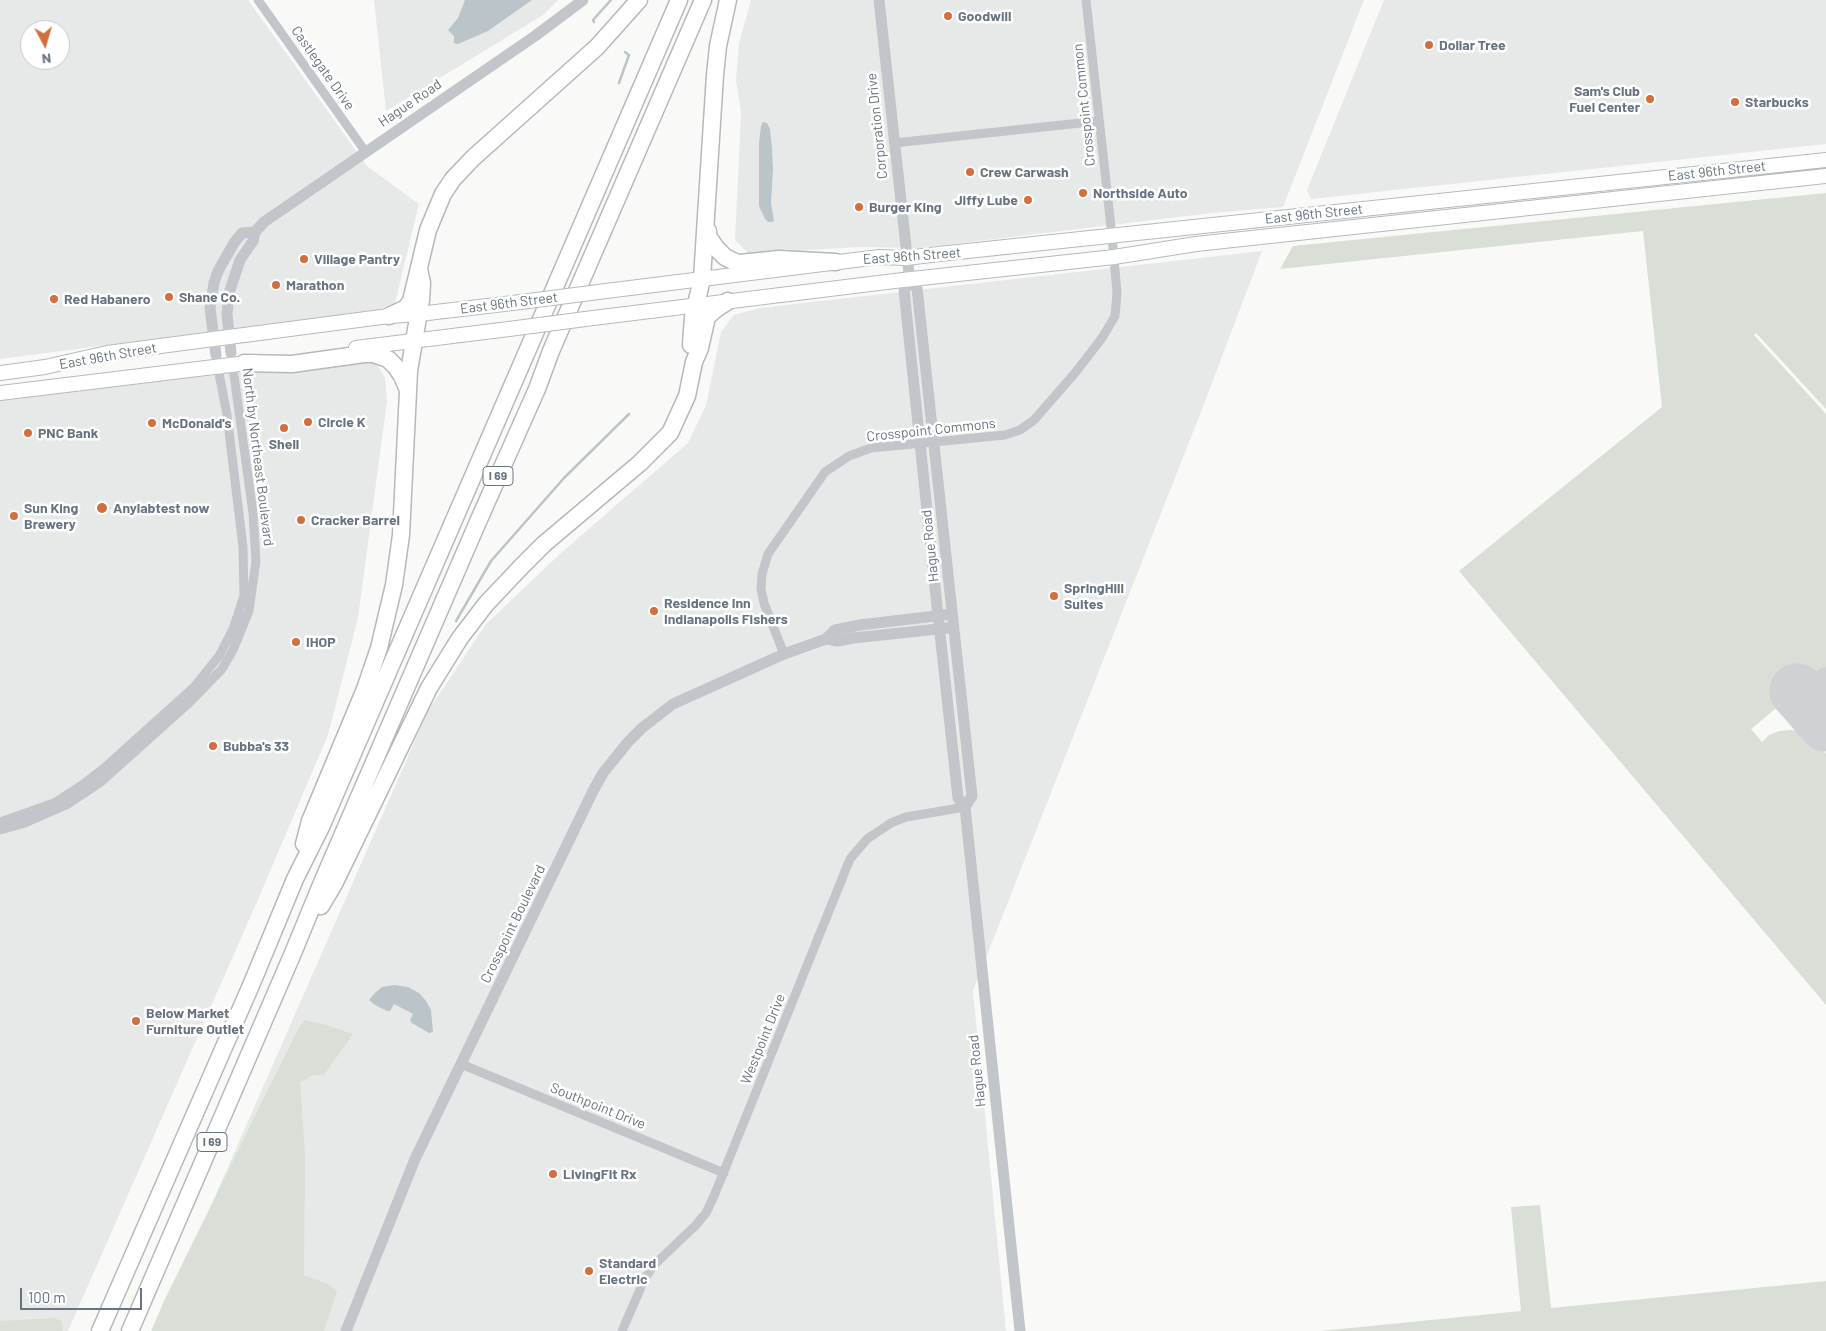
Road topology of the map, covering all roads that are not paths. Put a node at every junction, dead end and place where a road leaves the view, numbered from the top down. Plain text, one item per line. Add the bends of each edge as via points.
1 (258, 0) edge
2 (583, 0) edge
3 (639, 0) edge
4 (679, 0) edge
5 (703, 0) edge
6 (728, 0) edge
7 (879, 0) edge
8 (1086, 0) edge
9 (1099, 121) junction
10 (894, 143) junction
11 (366, 151) junction
12 (1826, 160) edge
13 (1826, 176) edge
14 (1496, 195) junction
15 (707, 221) junction
16 (1248, 221) junction
17 (1403, 221) junction
18 (255, 232) junction
19 (1112, 236) junction
20 (1196, 244) junction
21 (1114, 257) junction
22 (906, 258) junction
23 (836, 262) junction
24 (419, 269) junction
25 (702, 279) junction
26 (909, 281) junction
27 (728, 301) junction
28 (696, 306) junction
29 (418, 314) junction
30 (389, 316) junction
31 (229, 338) junction
32 (213, 340) junction
33 (413, 340) junction
34 (217, 360) junction
35 (236, 360) junction
36 (694, 362) junction
37 (0, 373) edge
38 (408, 391) junction
39 (0, 393) edge
40 (934, 442) junction
41 (920, 444) junction
42 (952, 614) junction
43 (938, 616) junction
44 (954, 628) junction
45 (940, 629) junction
46 (826, 639) junction
47 (784, 654) junction
48 (965, 807) junction
49 (0, 822) edge
50 (0, 830) edge
51 (295, 879) junction
52 (294, 953) junction
53 (461, 1064) junction
54 (724, 1173) junction
55 (100, 1331) edge
56 (130, 1331) edge
57 (346, 1331) edge
58 (622, 1331) edge
59 (1020, 1331) edge

1 - 11 street, Castlegate Drive
2 - 11 street, Hague Road
3 - 24 highway via 597,47 473,158 454,180 434,212
4 - 51 highway, I 69 via 321,827
5 - 52 highway, I 69
6 - 15 highway via 715,75
7 - 10 street, Corporation Drive
8 - 9 street, Crosspoint Common
9 - 10 street
9 - 19 street, Crosspoint Common
10 - 22 street, Corporation Drive
11 - 18 street, Hague Road via 274,214
12 - 14 main road, East 96th Street
13 - 17 main road, East 96th Street
14 - 16 main road, East 96th Street
14 - 17 main road via 1461,205 1407,212
15 - 23 highway via 708,236 713,244 722,255 740,264 779,260
15 - 25 highway
16 - 19 main road, East 96th Street
16 - 20 main road via 1244,230 1211,237
17 - 20 main road, East 96th Street
18 - 31 street, Hague Road via 237,266 229,293
18 - 32 street, Hague Road via 242,233 218,271 210,308
19 - 21 street, Crosspoint Commons
19 - 22 main road, East 96th Street
20 - 21 main road, East 96th Street
21 - 26 main road, East 96th Street
21 - 40 street, Crosspoint Commons via 1115,316 1102,338 1034,420 1010,434
22 - 23 main road, East 96th Street via 879,257
22 - 26 street, Corporation Drive
23 - 25 main road, East 96th Street
24 - 29 highway via 422,283
24 - 30 highway via 411,301 406,308
25 - 28 highway
25 - 29 main road, East 96th Street, bridge
26 - 27 main road, East 96th Street
26 - 40 street, Hague Road via 917,288
26 - 41 street, Hague Road via 904,290
27 - 28 main road, East 96th Street
27 - 36 highway via 707,318
28 - 33 main road, East 96th Street, bridge
28 - 36 highway via 691,348
29 - 30 main road, East 96th Street
29 - 33 highway
30 - 31 main road, East 96th Street
31 - 32 main road, East 96th Street
31 - 35 street, Hague Road
32 - 34 street, Hague Road
32 - 37 main road, East 96th Street via 106,353 46,367
33 - 35 main road, East 96th Street
33 - 38 highway
34 - 35 main road, East 96th Street
34 - 39 main road, East 96th Street
34 - 49 street, North by Northeast Boulevard via 243,547 244,596 233,629 219,656 194,687 104,768 54,803
35 - 38 highway via 292,364 373,354 388,359 396,366
35 - 50 street, North by Northeast Boulevard via 256,561 249,611 233,650 222,669 188,704 101,782 68,804
36 - 52 highway via 687,396 670,433 640,463 544,544 486,604 460,638 429,688 334,884
38 - 51 highway via 401,535 387,618 365,689 310,821
40 - 41 street, Crosspoint Commons
40 - 42 street, Hague Road
41 - 43 street, Hague Road
41 - 47 street, Crosspoint Commons via 865,450 834,465 768,554 761,589
42 - 43 street, Crosspoint Boulevard
42 - 44 street, Hague Road
43 - 45 street, Hague Road
43 - 46 street, Crosspoint Boulevard via 842,628 834,630
44 - 45 street, Crosspoint Boulevard
44 - 48 street, Hague Road via 972,796
45 - 46 street, Crosspoint Boulevard via 838,641
45 - 48 street, Hague Road via 958,798
46 - 47 street, Crosspoint Boulevard
47 - 53 street, Crosspoint Boulevard via 673,704 642,728 615,757 593,792
48 - 54 street, Westpoint Drive via 906,817 892,823 867,839 850,859
48 - 59 street, Hague Road
51 - 55 highway, I 69
52 - 56 highway, I 69
53 - 54 street, Southpoint Drive
53 - 57 street, Crosspoint Boulevard via 415,1159
54 - 58 street, Westpoint Drive via 706,1213 645,1278

